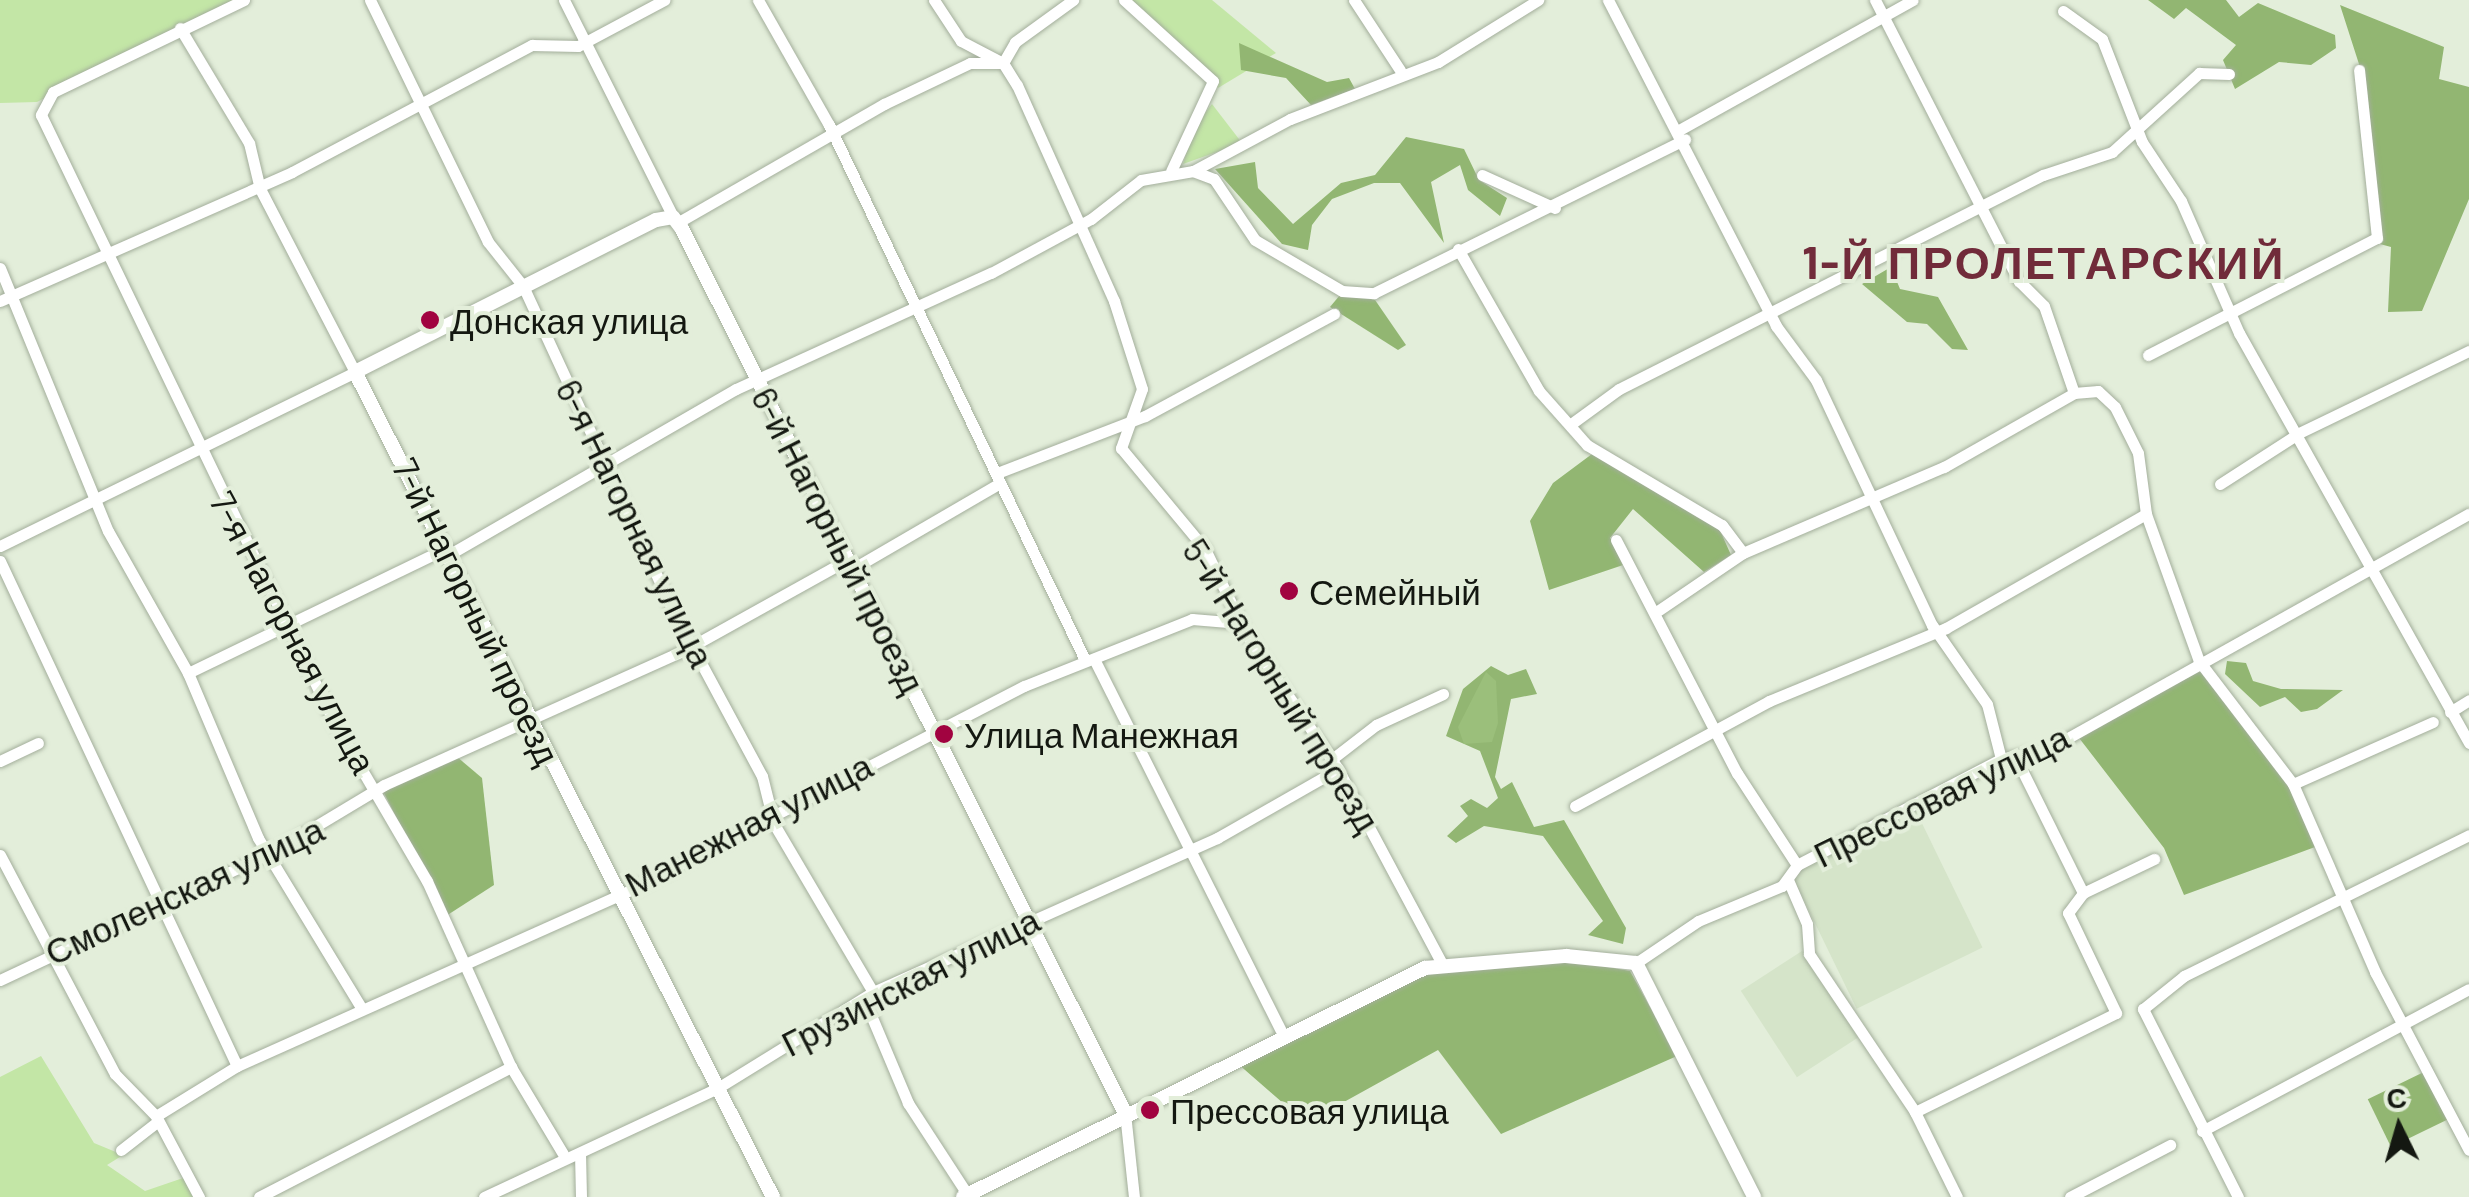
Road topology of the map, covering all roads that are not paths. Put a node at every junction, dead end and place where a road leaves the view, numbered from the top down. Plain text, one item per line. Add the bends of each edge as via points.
1 (244, 0) edge
2 (370, 0) edge
3 (564, 0) edge
4 (664, 0) edge
5 (758, 0) edge
6 (934, 0) edge
7 (1072, 0) edge
8 (1124, 0) edge
9 (1354, 0) edge
10 (1538, 0) edge
11 (1608, 0) edge
12 (1875, 0) edge
13 (1912, 0) edge
14 (2063, 11) dead end
15 (1884, 14) junction
16 (180, 28) junction
17 (591, 41) junction
18 (1003, 63) junction
19 (1400, 70) junction
20 (2359, 70) dead end
21 (2228, 74) dead end
22 (426, 98) junction
23 (1683, 134) junction
24 (2140, 134) junction
25 (832, 135) junction
26 (1193, 170) junction
27 (1171, 171) junction
28 (1482, 175) dead end
29 (259, 180) junction
30 (1984, 205) junction
31 (1555, 208) junction
32 (675, 220) junction
33 (1080, 224) junction
34 (1458, 250) junction
35 (110, 256) junction
36 (0, 268) edge
37 (523, 286) junction
38 (16, 299) junction
39 (0, 301) edge
40 (919, 312) junction
41 (1334, 314) dead end
42 (1772, 316) junction
43 (2232, 319) junction
44 (2148, 355) dead end
45 (2468, 356) edge
46 (356, 372) junction
47 (760, 381) junction
48 (2074, 393) junction
49 (1132, 418) junction
50 (1571, 424) junction
51 (2298, 432) junction
52 (204, 447) junction
53 (607, 462) junction
54 (1000, 478) junction
55 (2220, 484) dead end
56 (98, 498) junction
57 (1869, 500) junction
58 (2146, 514) junction
59 (2469, 514) edge
60 (1616, 540) dead end
61 (0, 546) edge
62 (448, 551) junction
63 (1743, 554) junction
64 (0, 562) edge
65 (852, 563) junction
66 (2375, 566) junction
67 (1659, 610) junction
68 (1240, 622) junction
69 (290, 624) junction
70 (1936, 632) junction
71 (698, 643) junction
72 (1090, 661) junction
73 (2199, 661) junction
74 (188, 673) junction
75 (1443, 694) dead end
76 (2469, 700) edge
77 (2450, 712) junction
78 (530, 722) junction
79 (2433, 722) dead end
80 (934, 730) junction
81 (1720, 734) junction
82 (2469, 743) edge
83 (38, 744) dead end
84 (2016, 758) junction
85 (2001, 759) junction
86 (0, 760) edge
87 (1335, 764) junction
88 (2293, 784) junction
89 (376, 789) junction
90 (1575, 806) dead end
91 (771, 812) junction
92 (2469, 835) edge
93 (1187, 847) junction
94 (268, 854) junction
95 (0, 855) edge
96 (2154, 859) dead end
97 (1797, 864) junction
98 (1788, 880) junction
99 (616, 892) junction
100 (2083, 893) junction
101 (2344, 900) junction
102 (159, 907) junction
103 (1028, 919) junction
104 (53, 953) junction
105 (463, 960) junction
106 (1636, 963) junction
107 (1442, 964) junction
108 (0, 980) edge
109 (2469, 990) edge
110 (869, 996) junction
111 (362, 1009) junction
112 (2404, 1020) junction
113 (1283, 1034) junction
114 (237, 1066) junction
115 (511, 1067) junction
116 (716, 1089) junction
117 (1914, 1112) junction
118 (1125, 1113) junction
119 (157, 1119) junction
120 (2465, 1129) edge
121 (2202, 1130) junction
122 (2170, 1145) dead end
123 (121, 1150) dead end
124 (2469, 1150) edge
125 (580, 1152) junction
126 (563, 1154) junction
127 (967, 1196) edge
128 (199, 1197) edge
129 (259, 1197) edge
130 (484, 1197) edge
131 (581, 1197) edge
132 (773, 1197) edge
133 (1134, 1197) edge
134 (1754, 1197) edge
135 (1957, 1197) edge
136 (2070, 1197) edge
137 (2238, 1197) edge

1 - 16 street
2 - 22 street, 6-я Нагорная улица
3 - 17 street, 6-й Нагорный проезд
4 - 17 street
5 - 25 street
6 - 18 street via 961,41
7 - 18 street via 1016,42
8 - 27 street via 1213,81
9 - 19 street
10 - 19 street via 1438,62
11 - 23 street
12 - 15 street
13 - 15 street
14 - 24 street via 2096,29
15 - 23 street
15 - 30 street
16 - 29 street, 7-й Нагорный проезд via 248,142
16 - 35 street, 7-я Нагорная улица via 40,104
17 - 22 street via 543,40
17 - 32 street, 6-й Нагорный проезд
18 - 25 street via 970,63
18 - 33 street, 5-й Нагорный проезд
19 - 26 street
20 - 43 street via 2377,238
21 - 24 street via 2199,74
22 - 29 street via 292,172
22 - 37 street, 6-я Нагорная улица via 488,242
23 - 31 street
23 - 42 street
24 - 30 street
24 - 43 street
25 - 32 street
25 - 40 street
26 - 27 street
26 - 34 street via 1214,180 1256,240 1342,291 1374,294
27 - 33 street via 1141,180
28 - 31 street
29 - 35 street
29 - 46 street, 7-й Нагорный проезд
30 - 42 street
30 - 48 street via 2019,280 2044,306
31 - 34 street
32 - 37 street
32 - 47 street, 6-й Нагорный проезд
33 - 40 street
33 - 49 street, 5-й Нагорный проезд via 1137,367
34 - 50 street via 1539,391
35 - 38 street
35 - 52 street, 7-я Нагорная улица
36 - 38 street
37 - 46 street
37 - 53 street, 6-я Нагорная улица
38 - 39 street
38 - 56 street
40 - 47 street
40 - 54 street
41 - 49 street, Смоленская улица
42 - 50 street via 1619,389
42 - 57 street via 1816,380
43 - 44 street
43 - 51 street
45 - 51 street
46 - 52 street
46 - 62 street, 7-й Нагорный проезд
47 - 53 street
47 - 65 street, 6-й Нагорный проезд
48 - 57 street
48 - 58 street via 2098,391 2116,407 2138,453
49 - 54 street, Смоленская улица
49 - 68 street, 5-й Нагорный проезд via 1121,448 1204,550
50 - 63 street via 1606,460 1722,525
51 - 55 street
51 - 66 street
52 - 56 street
52 - 69 street, 7-я Нагорная улица
53 - 62 street
53 - 71 street, 6-я Нагорная улица via 672,609
54 - 65 street, Смоленская улица
54 - 72 street
56 - 61 street
56 - 74 street
57 - 63 street
57 - 70 street
58 - 70 street
58 - 73 street
59 - 66 street, Прессовая улица
60 - 67 street
62 - 69 street
62 - 78 street, 7-й Нагорный проезд
63 - 67 street
64 - 102 street
65 - 71 street, Смоленская улица
65 - 80 street, 6-й Нагорный проезд
66 - 73 street, Прессовая улица
66 - 77 street
67 - 81 street
68 - 72 street, Манежная улица via 1192,619
68 - 87 street, 5-й Нагорный проезд
69 - 74 street
69 - 89 street, 7-я Нагорная улица
70 - 81 street via 1769,702
70 - 85 street via 1986,704
71 - 78 street, Смоленская улица
71 - 91 street, 6-я Нагорная улица
72 - 80 street, Манежная улица
72 - 93 street
73 - 84 street, Прессовая улица
73 - 88 street
74 - 94 street
75 - 87 street, Грузинская улица via 1376,725
76 - 77 street
77 - 82 street
78 - 89 street, Смоленская улица
78 - 99 street, 7-й Нагорный проезд
79 - 88 street
80 - 91 street, Манежная улица
80 - 103 street, 6-й Нагорный проезд
81 - 90 street
81 - 97 street
83 - 86 street
84 - 85 street, Прессовая улица
84 - 100 street
85 - 97 street, Прессовая улица
87 - 93 street, Грузинская улица
87 - 107 street, 5-й Нагорный проезд
88 - 101 street
89 - 94 street, Смоленская улица
89 - 105 street, 7-я Нагорная улица
91 - 99 street, Манежная улица
91 - 110 street, 6-я Нагорная улица
92 - 101 street
93 - 103 street, Грузинская улица
93 - 113 street
94 - 102 street, Смоленская улица
94 - 111 street
95 - 104 street
96 - 100 street
97 - 98 street, Прессовая улица
98 - 106 street, Прессовая улица
98 - 117 street via 1808,924 1809,954
99 - 105 street, Манежная улица
99 - 116 street, 7-й Нагорный проезд
100 - 117 street via 2068,913 2116,1013
101 - 112 street
101 - 121 street via 2184,976 2142,1009
102 - 104 street, Смоленская улица
102 - 114 street
103 - 110 street, Грузинская улица
103 - 118 street, 6-й Нагорный проезд
104 - 108 street, Смоленская улица
104 - 119 street via 115,1074
105 - 111 street, Манежная улица
105 - 115 street, 7-я Нагорная улица
106 - 107 street via 1566,956
106 - 134 street
107 - 113 street
109 - 112 street
110 - 116 street, Грузинская улица
110 - 127 street, 6-я Нагорная улица via 900,1087
111 - 114 street, Манежная улица
112 - 120 street
112 - 121 street
113 - 118 street
114 - 119 street, Манежная улица
115 - 126 street, 7-я Нагорная улица
115 - 129 street
116 - 125 street, Грузинская улица
116 - 132 street, 7-й Нагорный проезд
117 - 135 street
118 - 127 street
118 - 133 street, 6-й Нагорный проезд
119 - 123 street, Манежная улица
119 - 128 street
120 - 124 street
121 - 137 street
122 - 136 street
125 - 126 street, Грузинская улица
125 - 131 street
126 - 130 street, Грузинская улица

